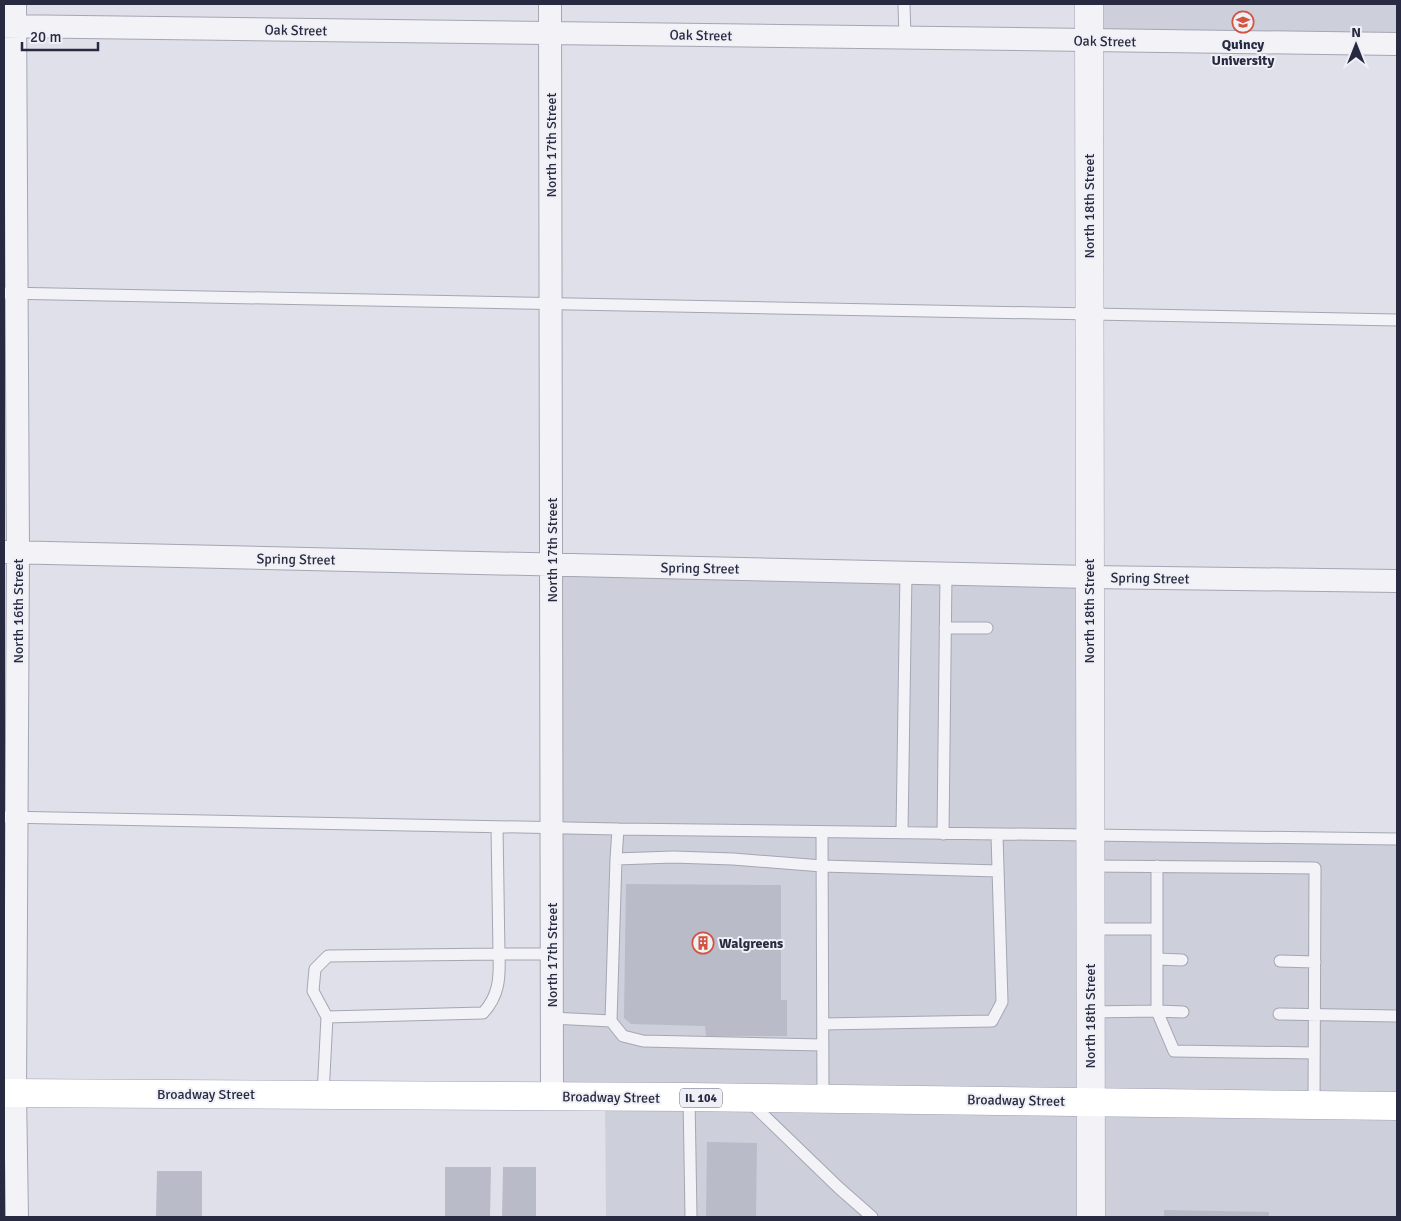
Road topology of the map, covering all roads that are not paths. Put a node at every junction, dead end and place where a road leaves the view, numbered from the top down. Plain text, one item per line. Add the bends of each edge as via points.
1 (15, 4) edge
2 (550, 4) edge
3 (904, 4) edge
4 (1089, 4) edge
5 (9, 27) edge
6 (550, 32) junction
7 (905, 38) junction
8 (1089, 41) junction
9 (1397, 44) edge
10 (10, 293) edge
11 (551, 304) junction
12 (1089, 314) junction
13 (1397, 320) edge
14 (11, 552) edge
15 (552, 566) junction
16 (906, 572) junction
17 (946, 573) junction
18 (1089, 577) junction
19 (1397, 581) edge
20 (945, 628) junction
21 (987, 628) dead end
22 (10, 817) edge
23 (497, 827) junction
24 (552, 828) junction
25 (618, 829) junction
26 (822, 832) junction
27 (902, 833) junction
28 (943, 834) junction
29 (997, 835) junction
30 (1090, 836) junction
31 (1397, 839) edge
32 (616, 859) junction
33 (822, 866) junction
34 (1090, 866) junction
35 (1157, 866) junction
36 (998, 871) junction
37 (1090, 929) junction
38 (1157, 929) junction
39 (499, 954) junction
40 (552, 954) junction
41 (1157, 959) junction
42 (1182, 960) dead end
43 (1280, 961) dead end
44 (1315, 962) junction
45 (1157, 1011) junction
46 (1090, 1012) junction
47 (1183, 1012) dead end
48 (1279, 1014) dead end
49 (1315, 1015) junction
50 (1397, 1016) edge
51 (327, 1017) junction
52 (552, 1018) junction
53 (611, 1020) junction
54 (823, 1024) junction
55 (823, 1045) junction
56 (1314, 1053) junction
57 (9, 1093) edge
58 (323, 1095) junction
59 (552, 1096) junction
60 (689, 1097) junction
61 (746, 1098) junction
62 (823, 1099) junction
63 (1090, 1101) junction
64 (1314, 1105) junction
65 (1397, 1106) edge
66 (17, 1217) edge
67 (691, 1217) edge
68 (872, 1217) edge
69 (1091, 1217) edge

1 - 5 street, North 16th Street
2 - 6 street, North 17th Street
3 - 7 lane
4 - 8 street, North 18th Street
5 - 6 street, Oak Street
5 - 10 street, North 16th Street
6 - 7 street, Oak Street
6 - 11 street, North 17th Street
7 - 8 street, Oak Street
8 - 9 street, Oak Street
8 - 12 street, North 18th Street
10 - 11 lane
10 - 14 street, North 16th Street
11 - 12 lane
11 - 15 street, North 17th Street
12 - 13 lane
12 - 18 street, North 18th Street
14 - 15 street, Spring Street
14 - 22 street, North 16th Street
15 - 16 street, Spring Street
15 - 24 street, North 17th Street
16 - 17 street, Spring Street
16 - 27 lane
17 - 18 street, Spring Street
17 - 20 lane
18 - 19 street, Spring Street
18 - 30 street, North 18th Street
20 - 21 lane
20 - 28 lane
22 - 23 lane
22 - 57 street, North 16th Street
23 - 24 lane
23 - 39 lane
24 - 25 lane
24 - 40 street, North 17th Street
25 - 26 lane
25 - 32 lane
26 - 27 lane
26 - 33 lane
27 - 28 lane
28 - 29 lane
29 - 30 lane
29 - 36 lane
30 - 31 lane
30 - 34 street, North 18th Street
32 - 33 lane via 734,859
32 - 53 lane
33 - 36 lane
33 - 54 lane
34 - 35 lane
34 - 37 street, North 18th Street
35 - 38 lane
35 - 44 lane via 1315,868
36 - 54 lane via 1002,1002 992,1020
37 - 38 lane
37 - 46 street, North 18th Street
38 - 41 lane
39 - 40 lane
39 - 51 lane via 499,984 492,1004 483,1013
39 - 51 lane via 328,956 315,969 313,991
40 - 52 street, North 17th Street
41 - 42 lane
41 - 45 lane
43 - 44 lane
44 - 49 lane
45 - 46 lane
45 - 47 lane
45 - 56 lane via 1174,1051
46 - 63 street, North 18th Street
48 - 49 lane
49 - 50 lane
49 - 56 lane
51 - 58 lane
52 - 53 lane
52 - 59 street, North 17th Street
53 - 55 lane via 623,1036 643,1041
54 - 55 lane
55 - 62 lane
56 - 64 lane
57 - 58 main road, Broadway Street / IL 104
57 - 66 street, North 16th Street
58 - 59 main road, Broadway Street / IL 104
59 - 60 main road, Broadway Street / IL 104
60 - 61 main road, Broadway Street / IL 104
60 - 67 lane
61 - 62 main road, Broadway Street / IL 104
61 - 68 lane
62 - 63 main road, Broadway Street / IL 104
63 - 64 main road, Broadway Street / IL 104
63 - 69 street, North 18th Street
64 - 65 main road, Broadway Street / IL 104

